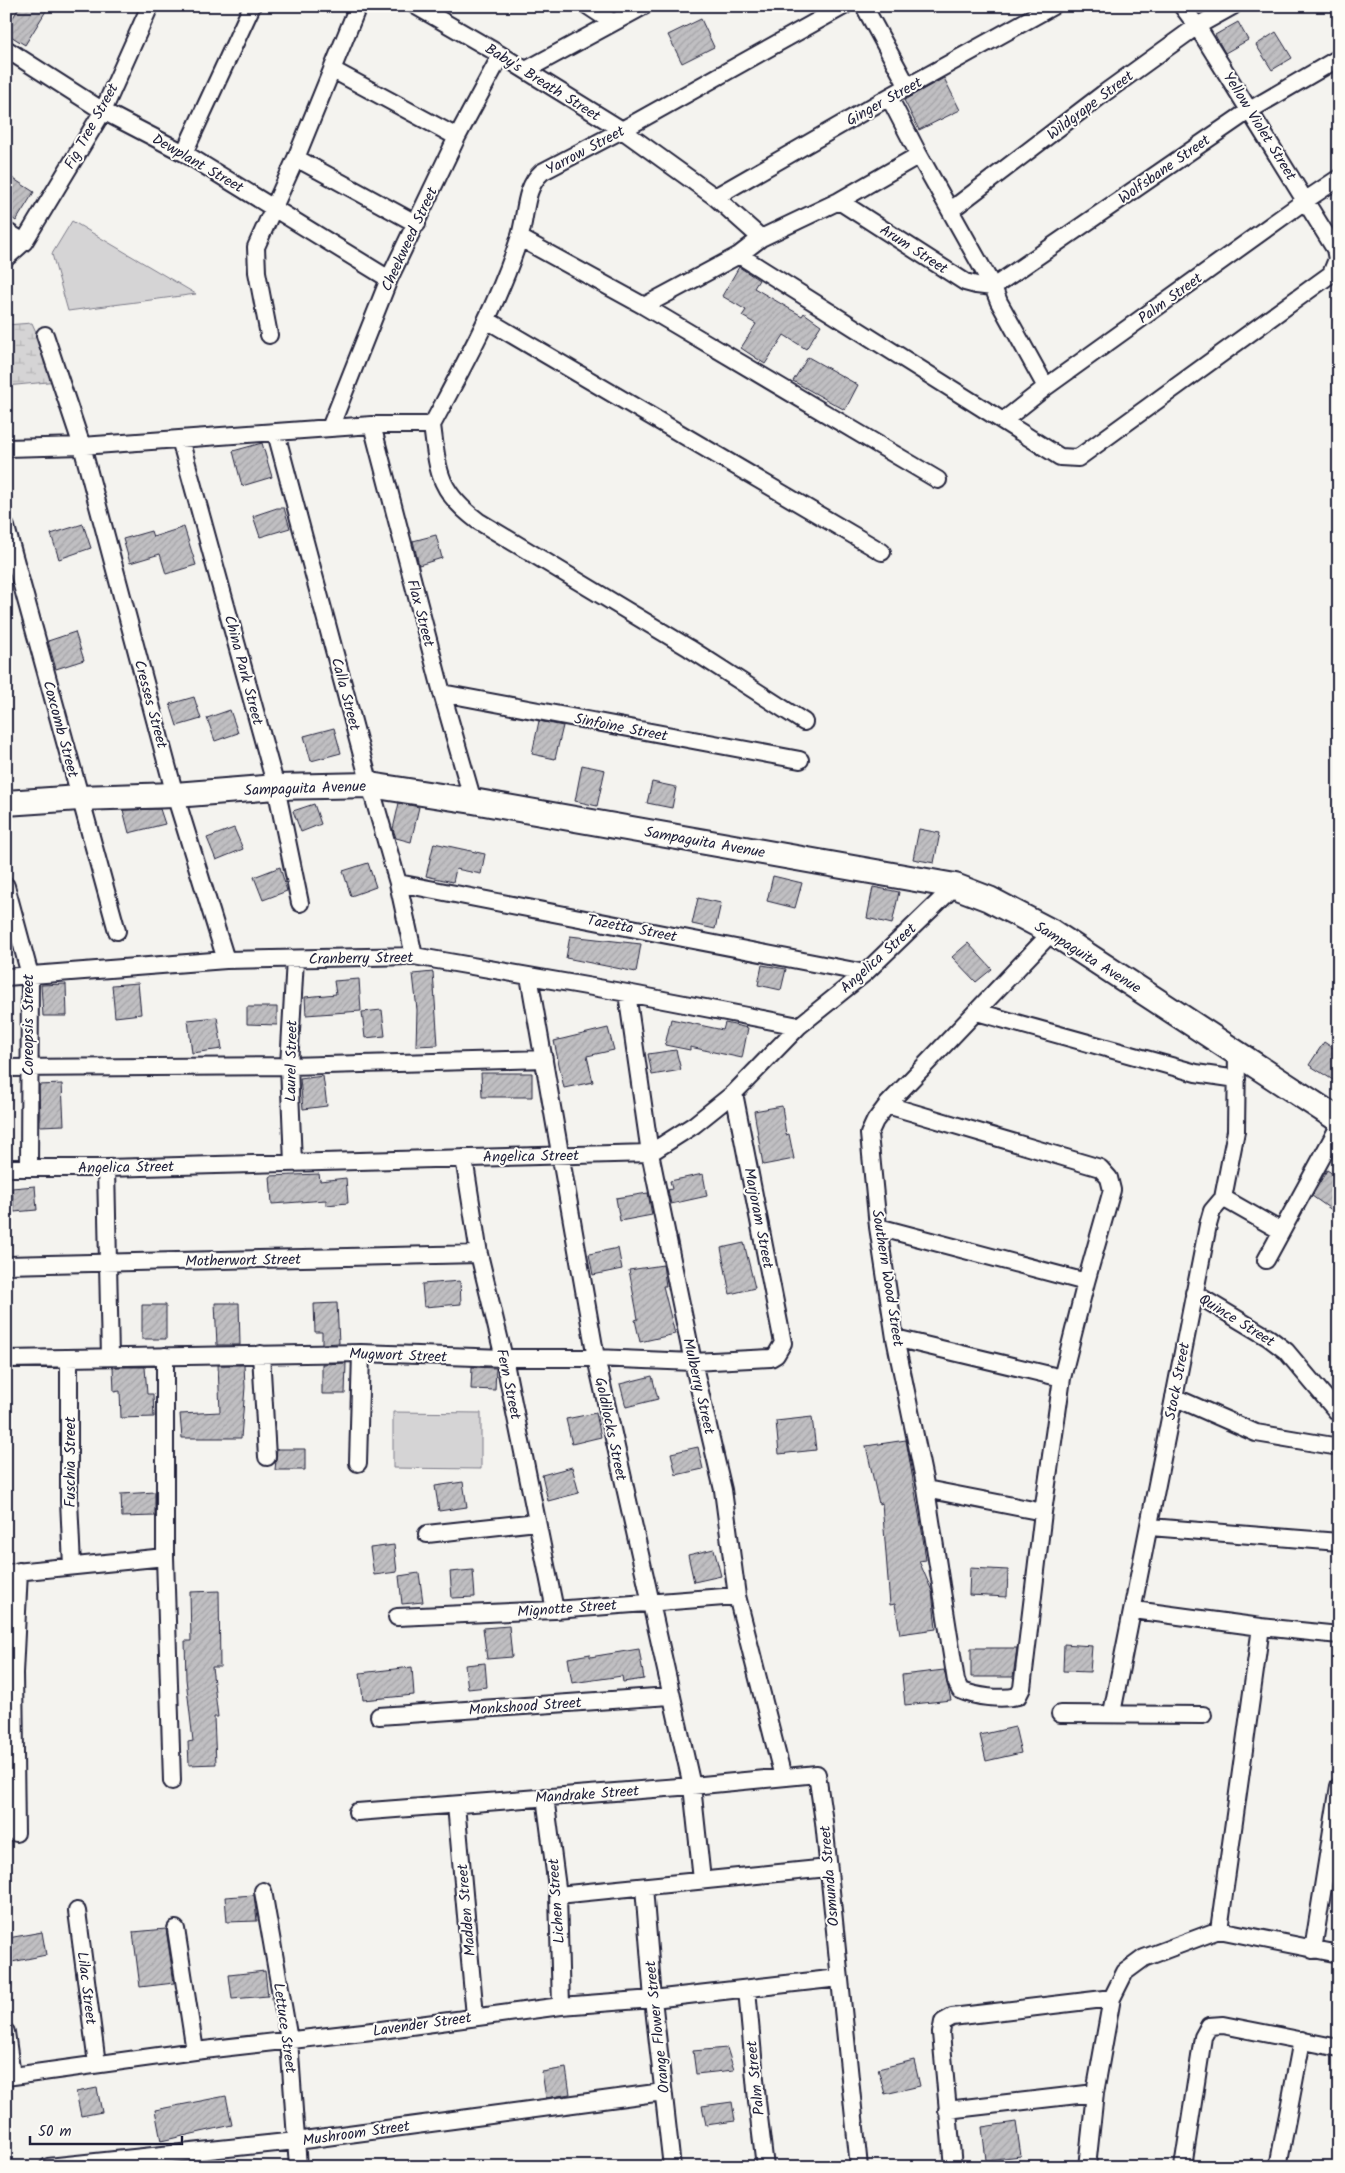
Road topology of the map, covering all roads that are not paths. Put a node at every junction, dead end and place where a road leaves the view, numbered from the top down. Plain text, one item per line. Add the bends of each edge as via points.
1 (150, 6) edge
2 (252, 6) edge
3 (358, 6) edge
4 (416, 6) edge
5 (588, 6) edge
6 (644, 6) edge
7 (844, 6) edge
8 (864, 6) edge
9 (1053, 6) edge
10 (1182, 6) edge
11 (1234, 6) edge
12 (612, 22) junction
13 (1197, 26) junction
14 (6, 49) edge
15 (501, 55) junction
16 (1339, 58) edge
17 (333, 70) junction
18 (526, 70) junction
19 (908, 87) junction
20 (890, 97) junction
21 (1250, 110) junction
22 (103, 111) junction
23 (622, 130) junction
24 (457, 137) junction
25 (184, 153) junction
26 (919, 155) junction
27 (296, 158) junction
28 (1339, 178) edge
29 (715, 197) junction
30 (1306, 200) junction
31 (839, 201) junction
32 (274, 208) junction
33 (951, 210) junction
34 (417, 224) junction
35 (6, 231) edge
36 (520, 238) junction
37 (761, 238) junction
38 (24, 242) junction
39 (740, 255) junction
40 (6, 258) edge
41 (390, 279) junction
42 (993, 286) junction
43 (644, 306) junction
44 (487, 320) junction
45 (269, 335) dead end
46 (45, 336) dead end
47 (1046, 387) junction
48 (1003, 421) junction
49 (372, 425) junction
50 (432, 425) junction
51 (330, 428) junction
52 (276, 432) junction
53 (180, 439) junction
54 (82, 446) junction
55 (6, 448) edge
56 (938, 480) dead end
57 (6, 526) edge
58 (882, 552) dead end
59 (442, 693) junction
60 (804, 722) dead end
61 (800, 760) dead end
62 (370, 785) junction
63 (276, 787) junction
64 (176, 795) junction
65 (79, 798) junction
66 (473, 800) junction
67 (6, 804) edge
68 (398, 883) junction
69 (6, 886) edge
70 (955, 886) junction
71 (300, 903) dead end
72 (117, 931) dead end
73 (1052, 932) junction
74 (414, 956) junction
75 (295, 959) junction
76 (226, 960) junction
77 (865, 973) junction
78 (30, 975) junction
79 (529, 976) junction
80 (6, 977) edge
81 (627, 993) junction
82 (977, 1012) junction
83 (799, 1026) junction
84 (1237, 1052) junction
85 (544, 1059) junction
86 (289, 1066) junction
87 (6, 1068) edge
88 (28, 1068) junction
89 (1237, 1079) junction
90 (734, 1093) junction
91 (887, 1105) junction
92 (1339, 1120) edge
93 (1339, 1126) edge
94 (650, 1153) junction
95 (559, 1156) junction
96 (464, 1158) junction
97 (293, 1163) junction
98 (6, 1168) edge
99 (29, 1168) junction
100 (106, 1168) junction
101 (1223, 1198) junction
102 (878, 1227) junction
103 (1281, 1231) junction
104 (479, 1254) junction
105 (1266, 1260) dead end
106 (109, 1264) junction
107 (6, 1265) edge
108 (1086, 1282) junction
109 (1194, 1293) junction
110 (895, 1338) junction
111 (783, 1343) joint
112 (361, 1353) junction
113 (261, 1354) junction
114 (165, 1356) junction
115 (110, 1357) junction
116 (504, 1358) junction
117 (596, 1358) junction
118 (6, 1359) edge
119 (69, 1359) junction
120 (693, 1362) junction
121 (1062, 1378) junction
122 (1174, 1397) junction
123 (1339, 1414) edge
124 (1339, 1447) edge
125 (267, 1457) dead end
126 (358, 1463) dead end
127 (926, 1489) junction
128 (1043, 1512) junction
129 (537, 1522) junction
130 (1150, 1527) junction
131 (427, 1534) dead end
132 (1339, 1542) edge
133 (165, 1557) junction
134 (72, 1566) junction
135 (13, 1572) edge
136 (737, 1596) junction
137 (649, 1603) junction
138 (555, 1610) junction
139 (1134, 1610) junction
140 (397, 1617) dead end
141 (1261, 1627) junction
142 (1339, 1635) edge
143 (10, 1673) edge
144 (670, 1696) junction
145 (1112, 1713) junction
146 (1060, 1714) dead end
147 (1203, 1715) dead end
148 (379, 1716) dead end
149 (11, 1768) edge
150 (817, 1774) joint
151 (783, 1777) junction
152 (172, 1781) dead end
153 (692, 1786) junction
154 (1339, 1786) edge
155 (545, 1797) junction
156 (456, 1805) junction
157 (356, 1812) dead end
158 (16, 1833) dead end
159 (828, 1868) junction
160 (702, 1880) junction
161 (644, 1887) junction
162 (263, 1891) dead end
163 (558, 1895) junction
164 (77, 1911) dead end
165 (176, 1929) dead end
166 (1219, 1930) junction
167 (1313, 1950) junction
168 (1339, 1954) edge
169 (839, 1978) junction
170 (747, 1989) junction
171 (1112, 1998) junction
172 (653, 1999) junction
173 (561, 2006) junction
174 (475, 2016) junction
175 (6, 2032) edge
176 (289, 2040) junction
177 (1302, 2040) junction
178 (1339, 2048) edge
179 (195, 2050) junction
180 (97, 2064) junction
181 (9, 2077) edge
182 (663, 2092) junction
183 (1095, 2093) junction
184 (947, 2110) junction
185 (296, 2141) junction
186 (48, 2167) edge
187 (298, 2167) edge
188 (672, 2167) edge
189 (766, 2167) edge
190 (859, 2167) edge
191 (953, 2167) edge
192 (1087, 2167) edge
193 (1183, 2167) edge
194 (1278, 2167) edge

1 - 22 street, Fig Tree Street
2 - 25 street
3 - 17 street
4 - 15 street, Baby's Breath Street
5 - 12 street
6 - 12 street
7 - 23 street, Yarrow Street
8 - 19 street
9 - 19 street, Ginger Street
10 - 13 street, Yellow Violet Street
11 - 13 street, Wildgrape Street
12 - 18 street
13 - 21 street, Yellow Violet Street
13 - 33 street, Wildgrape Street
14 - 22 street, Dewplant Street
15 - 18 street, Baby's Breath Street
15 - 24 street, Cheekweed Street
16 - 21 street, Wolfsbane Street
17 - 24 street
17 - 27 street
18 - 23 street, Baby's Breath Street
19 - 20 street, Ginger Street
20 - 26 street
20 - 29 street, Ginger Street
21 - 30 street, Yellow Violet Street
21 - 42 street, Wolfsbane Street
22 - 25 street, Dewplant Street
22 - 38 street, Fig Tree Street
23 - 29 street, Baby's Breath Street
23 - 36 street, Yarrow Street via 536,178 531,186
24 - 34 street, Cheekweed Street
25 - 32 street, Dewplant Street
26 - 31 street
26 - 33 street
27 - 32 street
27 - 34 street
28 - 30 street, Palm Street
29 - 37 street, Baby's Breath Street
30 - 47 street, Palm Street
30 - 48 street, Yellow Violet Street via 1335,249 1336,259 1331,274 1078,458 1060,457
31 - 37 street
31 - 42 street, Arum Street via 965,282
32 - 41 street, Dewplant Street
32 - 45 street via 256,247
33 - 42 street
34 - 41 street, Cheekweed Street
35 - 38 street
36 - 43 street
36 - 44 street, Yarrow Street
37 - 39 street
38 - 40 street, Fig Tree Street
39 - 43 street
39 - 48 street
41 - 51 street, Cheekweed Street
42 - 47 street
43 - 56 street
44 - 50 street, Yarrow Street
44 - 58 street
46 - 54 street, Cresses Street
47 - 48 street, Palm Street
49 - 50 street
49 - 51 street
49 - 59 street, Flax Street
50 - 60 street via 442,482 462,510 690,648
51 - 52 street
52 - 53 street
52 - 62 street, Calla Street
53 - 54 street
53 - 63 street, China Park Street
54 - 55 street
54 - 64 street, Cresses Street
57 - 65 street, Coxcomb Street
59 - 61 street, Sinfoine Street
59 - 66 street, Flax Street
62 - 63 main road, Sampaguita Avenue
62 - 66 main road, Sampaguita Avenue
62 - 68 street, Calla Street
63 - 64 main road, Sampaguita Avenue
63 - 71 street, China Park Street
64 - 65 main road, Sampaguita Avenue
64 - 76 street, Cresses Street
65 - 67 main road, Sampaguita Avenue
65 - 72 street, Coxcomb Street
66 - 70 main road, Sampaguita Avenue
68 - 74 street, Calla Street
68 - 77 street, Tazetta Street
69 - 78 street, Coreopsis Street
70 - 73 main road, Sampaguita Avenue via 989,899
70 - 77 street, Angelica Street
73 - 82 street, Southern Wood Street
73 - 84 main road, Sampaguita Avenue
74 - 75 street, Cranberry Street
74 - 79 street, Cranberry Street
75 - 76 street, Cranberry Street
75 - 86 street, Laurel Street
76 - 78 street, Cranberry Street
77 - 83 street, Angelica Street
78 - 80 street, Cranberry Street
78 - 88 street, Coreopsis Street
79 - 81 street, Cranberry Street
79 - 85 street, Goldilocks Street
81 - 83 street, Cranberry Street
81 - 94 street, Mulberry Street
82 - 89 street via 1196,1073
82 - 91 street, Southern Wood Street
83 - 90 street, Angelica Street
84 - 89 street, Stock Street
84 - 92 main road, Sampaguita Avenue
85 - 86 street
85 - 95 street, Goldilocks Street
86 - 88 street
86 - 97 street, Laurel Street
87 - 88 street
88 - 99 street, Coreopsis Street
89 - 101 street, Stock Street via 1236,1131
90 - 94 street, Angelica Street via 694,1125
90 - 111 street, Marjoram Street
91 - 102 street, Southern Wood Street via 875,1121 868,1146
91 - 108 street via 1100,1168 1109,1178 1112,1190
93 - 103 street
94 - 95 street, Angelica Street
94 - 120 street, Mulberry Street
95 - 96 street, Angelica Street
95 - 117 street, Goldilocks Street
96 - 97 street, Angelica Street
96 - 104 street, Fern Street
97 - 100 street, Angelica Street
98 - 99 street, Angelica Street
99 - 100 street, Angelica Street
100 - 106 street
101 - 103 street
101 - 109 street, Stock Street via 1212,1210
102 - 108 street
102 - 110 street, Southern Wood Street
103 - 105 street
104 - 106 street, Motherwort Street
104 - 116 street, Fern Street
106 - 107 street, Motherwort Street
106 - 115 street
108 - 121 street
109 - 122 street, Stock Street
109 - 123 street, Quince Street via 1286,1351
110 - 121 street
110 - 127 street, Southern Wood Street
111 - 120 street, Mugwort Street via 771,1358
112 - 113 street, Mugwort Street
112 - 116 street, Mugwort Street
112 - 126 street
113 - 114 street, Mugwort Street
113 - 125 street
114 - 115 street, Mugwort Street
114 - 133 street
115 - 119 street, Mugwort Street
116 - 117 street, Mugwort Street
116 - 129 street, Fern Street
117 - 120 street, Mugwort Street
117 - 137 street, Goldilocks Street
118 - 119 street, Mugwort Street
119 - 134 street, Fuschia Street
120 - 136 street, Mulberry Street via 723,1490
121 - 128 street
122 - 124 street via 1256,1433
122 - 130 street, Stock Street
127 - 128 street
127 - 128 street, Southern Wood Street via 956,1682 960,1690 969,1694 1010,1698 1018,1696 1022,1688
129 - 131 street
129 - 138 street, Fern Street
130 - 132 street
130 - 139 street, Stock Street
133 - 134 street
133 - 152 street
134 - 135 street
135 - 143 street
136 - 137 street, Mignotte Street
136 - 151 street, Mulberry Street
137 - 138 street, Mignotte Street
137 - 144 street, Goldilocks Street
138 - 140 street, Mignotte Street
139 - 141 street
139 - 145 street, Stock Street
141 - 142 street
141 - 166 street
143 - 149 street
144 - 148 street, Monkshood Street
144 - 153 street, Goldilocks Street
145 - 146 street
145 - 147 street
149 - 158 street
150 - 151 street, Mandrake Street
150 - 159 street, Osmunda Street
151 - 153 street, Mandrake Street
153 - 155 street, Mandrake Street
153 - 160 street, Goldilocks Street
154 - 167 street
155 - 156 street, Mandrake Street
155 - 163 street, Lichen Street
156 - 157 street, Mandrake Street
156 - 174 street, Madden Street
159 - 160 street
159 - 169 street, Osmunda Street
160 - 161 street
161 - 163 street
161 - 172 street, Orange Flower Street
162 - 176 street, Lettuce Street
163 - 173 street, Lichen Street
164 - 180 street, Lilac Street
165 - 179 street
166 - 167 street
166 - 171 street via 1134,1964 1125,1972
167 - 168 street
169 - 170 street, Lavender Street
169 - 190 street, Osmunda Street
170 - 172 street, Lavender Street
170 - 189 street, Palm Street
171 - 183 street
171 - 184 street via 952,2017 943,2022
172 - 173 street, Lavender Street
172 - 182 street, Orange Flower Street
173 - 174 street, Lavender Street
174 - 176 street, Lavender Street
175 - 181 street
176 - 179 street, Lavender Street
176 - 185 street, Lettuce Street
177 - 178 street
177 - 193 street via 1223,2025 1209,2026 1203,2037
177 - 194 street
179 - 180 street, Lavender Street
180 - 181 street, Lavender Street
182 - 185 street, Mushroom Street
182 - 188 street, Orange Flower Street
183 - 184 street
183 - 192 street
184 - 191 street
185 - 186 street, Mushroom Street
185 - 187 street, Lettuce Street

